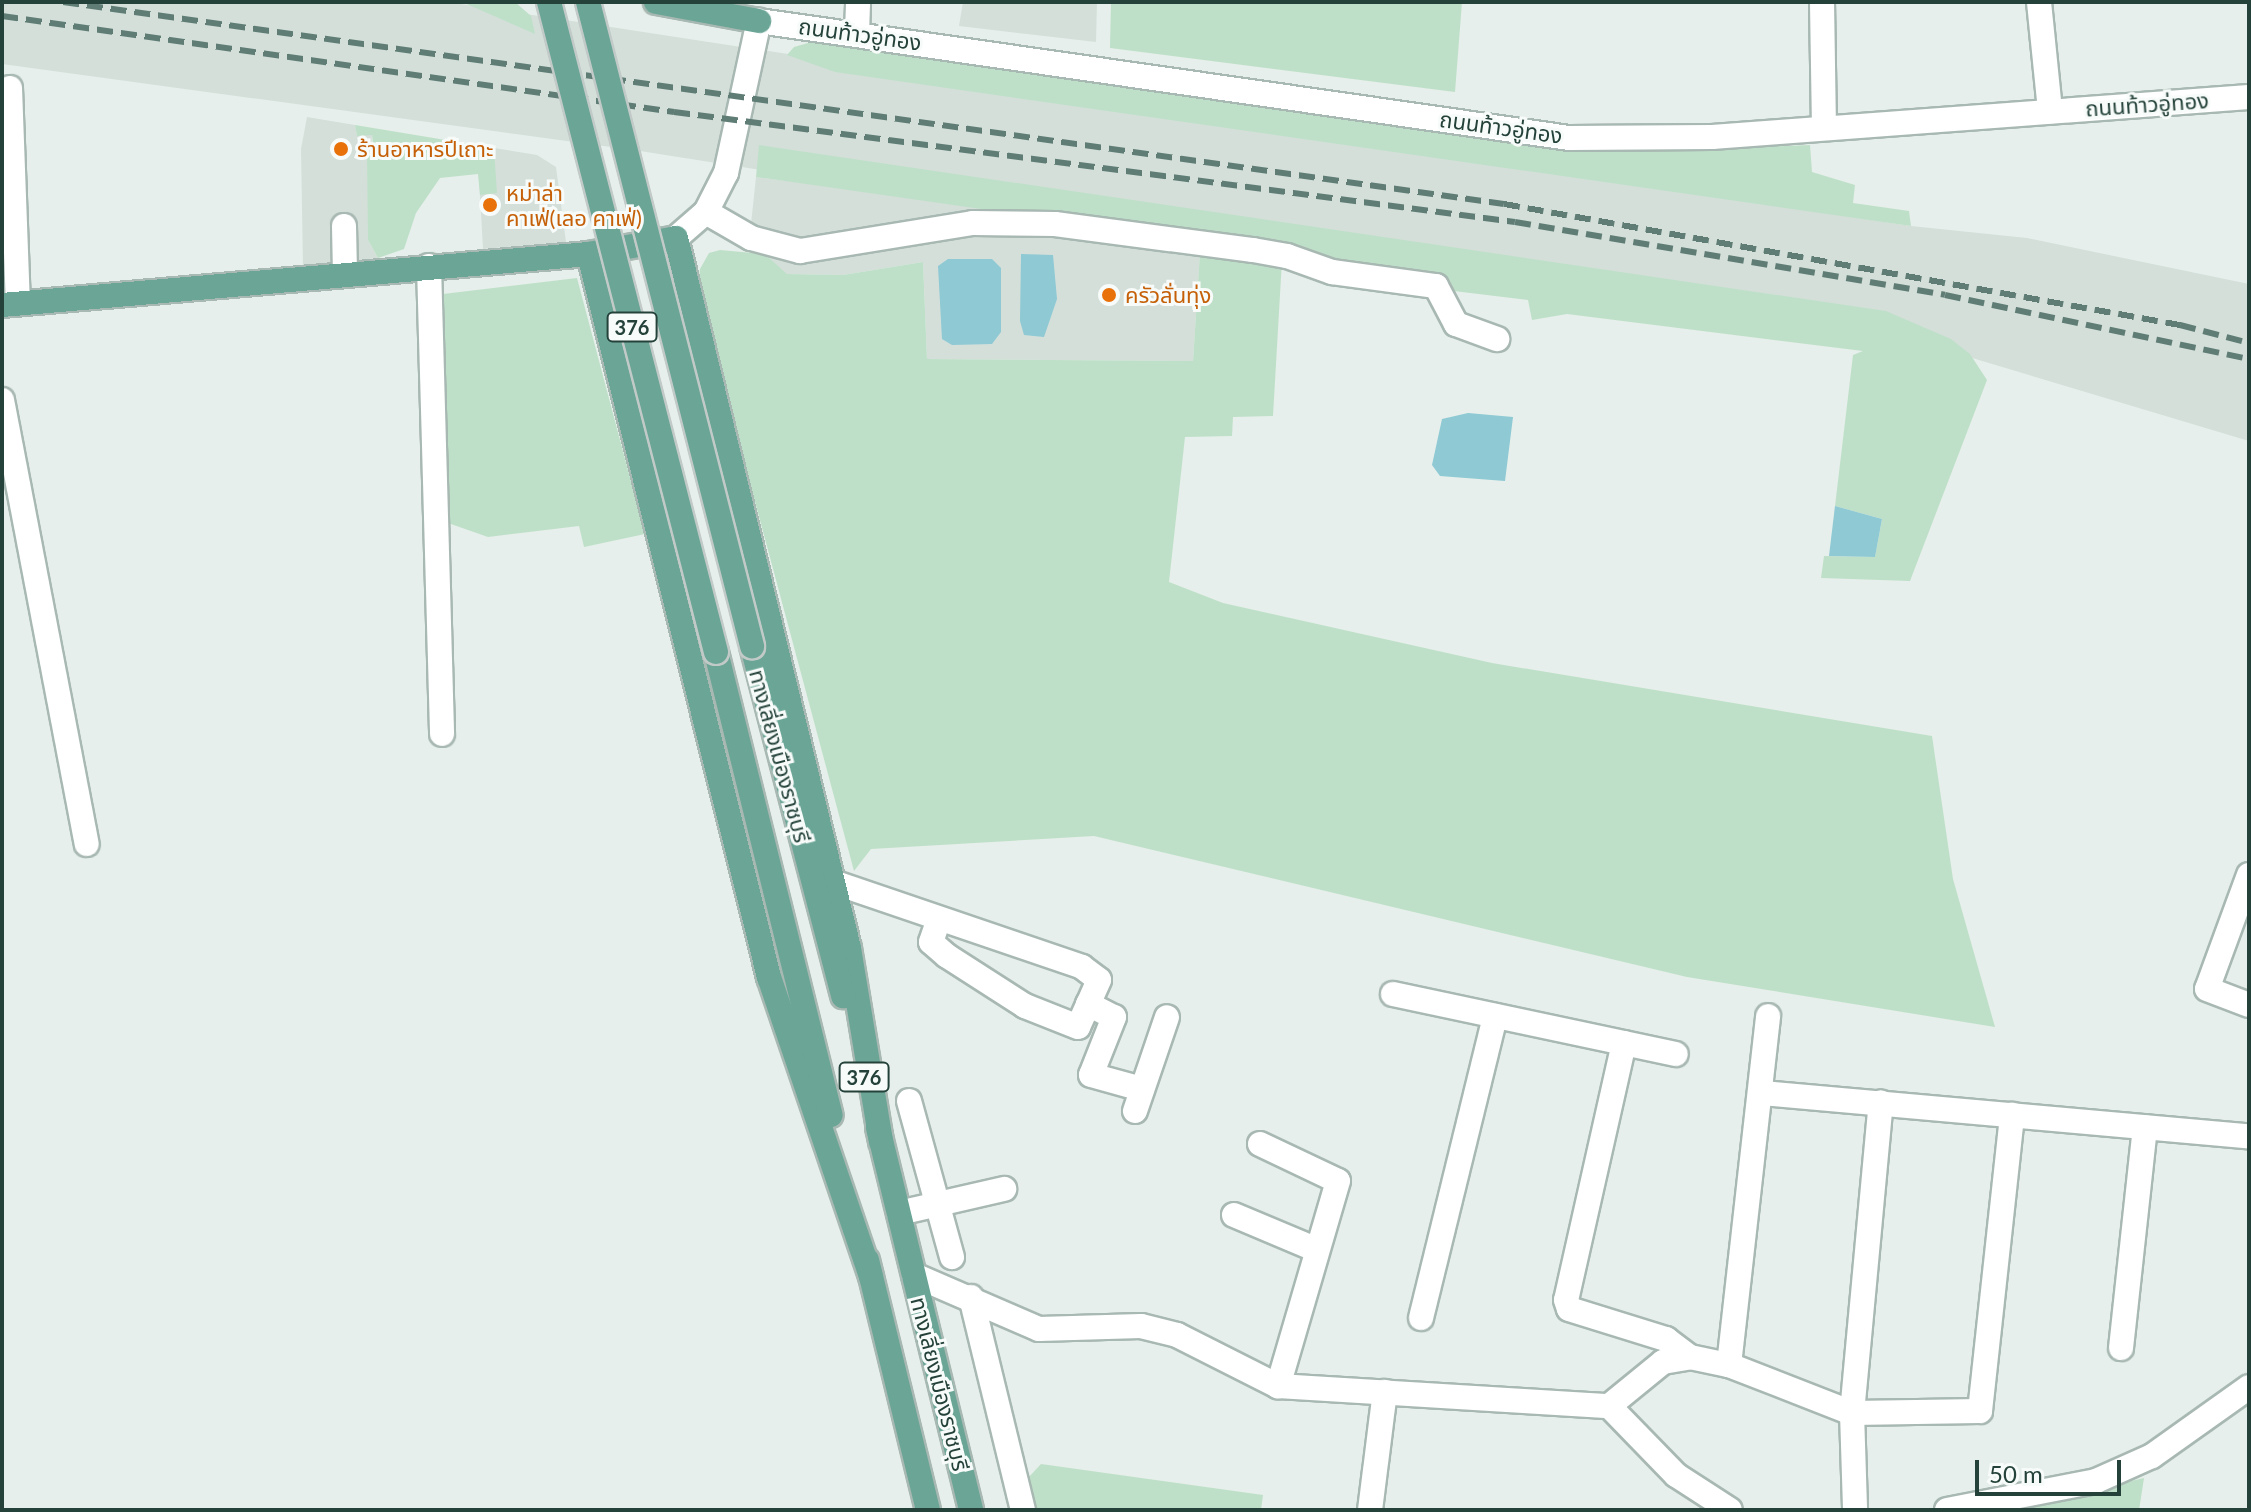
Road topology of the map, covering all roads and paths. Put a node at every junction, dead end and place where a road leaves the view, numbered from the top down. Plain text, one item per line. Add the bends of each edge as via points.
1 (549, 2) edge
2 (588, 2) edge
3 (656, 2) edge
4 (858, 2) edge
5 (1822, 2) edge
6 (2039, 2) edge
7 (759, 21) junction
8 (857, 33) junction
9 (10, 88) dead end
10 (2249, 97) edge
11 (2050, 111) junction
12 (1824, 128) junction
13 (706, 212) junction
14 (344, 226) dead end
15 (676, 238) junction
16 (589, 254) junction
17 (429, 266) junction
18 (345, 273) junction
19 (10, 304) edge
20 (1497, 339) dead end
21 (2, 400) edge
22 (442, 734) dead end
23 (87, 844) dead end
24 (2249, 875) edge
25 (833, 882) junction
26 (939, 919) junction
27 (1393, 994) dead end
28 (1088, 1004) junction
29 (2249, 1005) edge
30 (1495, 1016) junction
31 (1768, 1016) dead end
32 (1167, 1017) dead end
33 (1624, 1043) junction
34 (1676, 1054) dead end
35 (1763, 1093) junction
36 (909, 1101) dead end
37 (1881, 1102) junction
38 (2012, 1115) junction
39 (2145, 1127) junction
40 (2249, 1136) edge
41 (881, 1141) junction
42 (1260, 1144) dead end
43 (1004, 1189) dead end
44 (938, 1204) junction
45 (899, 1213) junction
46 (1234, 1215) dead end
47 (1315, 1249) junction
48 (952, 1257) dead end
49 (914, 1275) junction
50 (871, 1276) junction
51 (971, 1297) junction
52 (1421, 1318) dead end
53 (2121, 1348) dead end
54 (1690, 1357) junction
55 (1729, 1365) junction
56 (1278, 1386) junction
57 (2249, 1387) edge
58 (1385, 1392) junction
59 (1609, 1406) junction
60 (1852, 1413) junction
61 (1858, 1509) edge
62 (928, 1510) edge
63 (971, 1510) edge
64 (1023, 1510) edge
65 (1370, 1510) edge
66 (1730, 1510) edge
67 (1947, 1510) edge

1 - 50 main road, ทางเลี่ยงเมืองราชบุรี / 376, bridge
2 - 41 main road, ทางเลี่ยงเมืองราชบุรี / 376, bridge
3 - 7 main road
4 - 8 street
5 - 12 street
6 - 11 street
7 - 8 street, ถนนท้าวอู่ทอง
7 - 13 street via 726,173
8 - 12 street, ถนนท้าวอู่ทอง via 1569,138 1712,137
9 - 19 street
10 - 11 street, ถนนท้าวอู่ทอง
11 - 12 street, ถนนท้าวอู่ทอง
13 - 15 street
13 - 20 street via 751,238 800,251 973,223 1055,224 1253,250 1332,272 1436,286 1456,324
14 - 18 street
15 - 16 main road
15 - 25 main road
16 - 17 main road
16 - 50 main road via 769,977
17 - 18 main road
17 - 22 street
18 - 19 main road
21 - 23 street
24 - 29 street via 2207,989
25 - 26 street
25 - 41 main road
26 - 28 street via 1082,967 1099,980
26 - 28 street via 931,942 1025,1006 1078,1027
27 - 30 street
28 - 32 street via 1114,1017 1091,1075 1138,1100
30 - 33 street
30 - 52 street
31 - 35 street
33 - 34 street
33 - 54 street via 1566,1300 1569,1309 1666,1339
35 - 37 street
35 - 55 street
36 - 44 street
37 - 38 street
37 - 60 street
38 - 39 street
38 - 60 street via 1980,1411
39 - 40 street
39 - 53 street
41 - 45 main road, ทางเลี่ยงเมืองราชบุรี / 376
42 - 47 street via 1338,1181
43 - 44 street
44 - 45 street
44 - 48 street
45 - 49 main road, ทางเลี่ยงเมืองราชบุรี / 376
46 - 47 street
47 - 56 street
49 - 51 street
49 - 63 main road, ทางเลี่ยงเมืองราชบุรี / 376
50 - 62 main road, ทางเลี่ยงเมืองราชบุรี / 376
51 - 56 street via 1002,1317 1039,1329 1141,1326 1177,1335
51 - 64 street
54 - 55 street
54 - 59 street via 1663,1362
55 - 60 street
56 - 58 street
57 - 67 street via 2152,1456 2096,1481
58 - 59 street
58 - 65 street
59 - 66 street via 1676,1475
60 - 61 street

